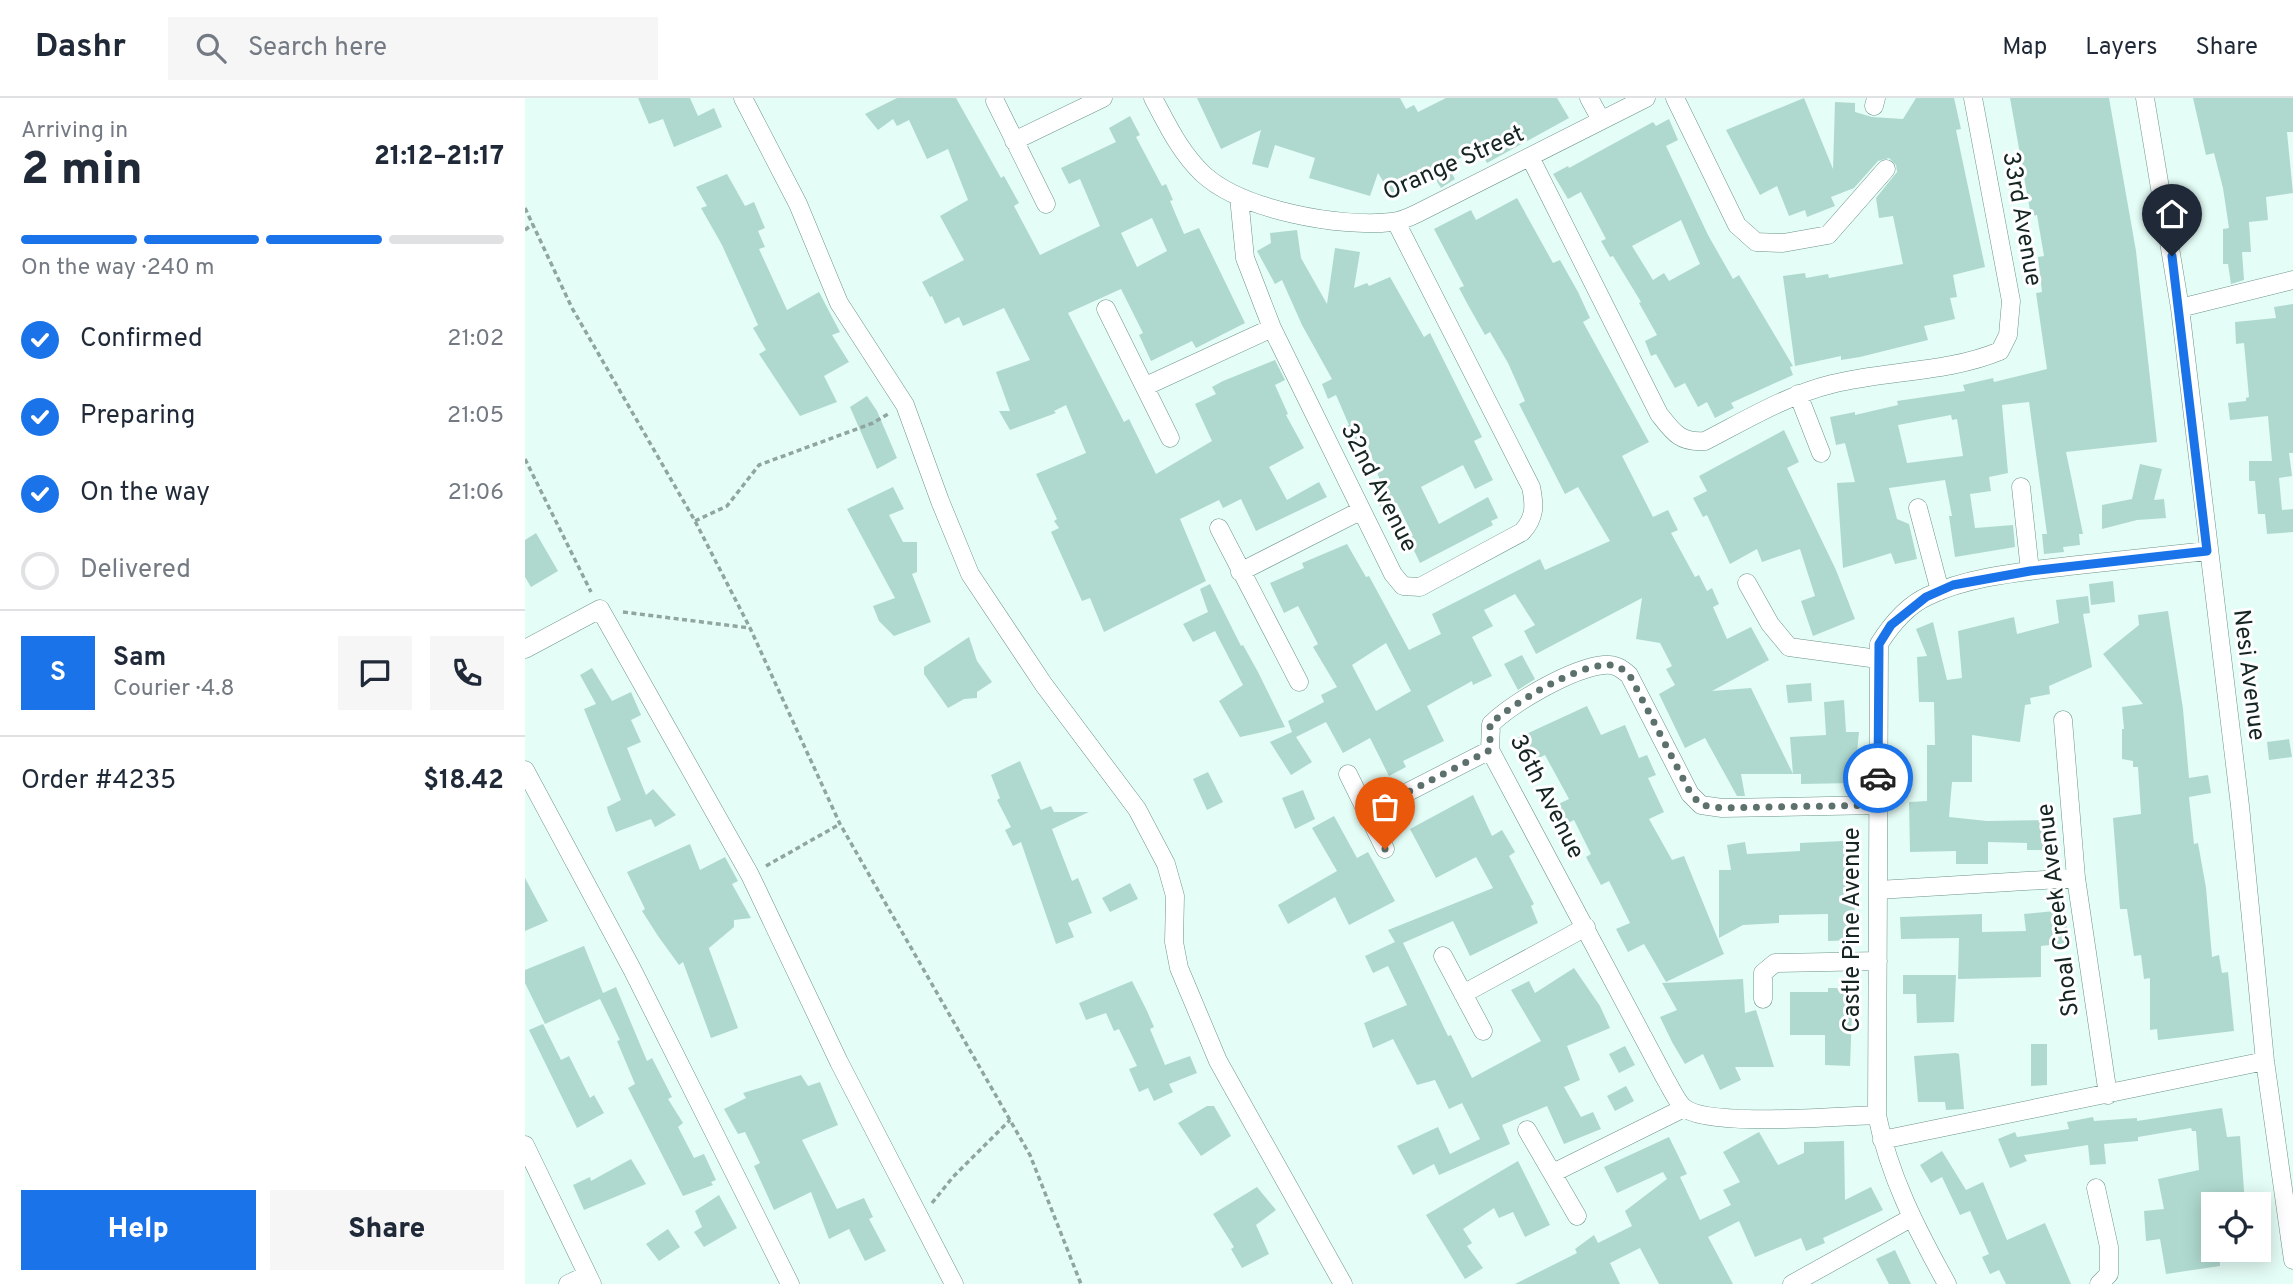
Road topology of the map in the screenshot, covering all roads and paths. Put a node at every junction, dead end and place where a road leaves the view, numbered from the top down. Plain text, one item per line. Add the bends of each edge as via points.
1 (743, 98) edge
2 (1103, 98) edge
3 (1153, 98) edge
4 (1589, 98) edge
5 (1646, 98) edge
6 (1675, 98) edge
7 (1973, 98) edge
8 (2145, 98) edge
9 (995, 101) dead end
10 (1601, 120) junction
11 (1014, 141) junction
12 (1530, 158) junction
13 (1886, 169) dead end
14 (1239, 197) junction
15 (1046, 204) dead end
16 (525, 208) edge
17 (1396, 222) junction
18 (533, 224) junction
19 (525, 230) edge
20 (2293, 280) edge
21 (2180, 308) junction
22 (1106, 309) dead end
23 (1272, 328) junction
24 (1146, 386) junction
25 (1798, 394) junction
26 (905, 405) junction
27 (1170, 438) dead end
28 (1821, 453) dead end
29 (525, 459) edge
30 (2021, 488) dead end
31 (1918, 508) dead end
32 (1360, 511) junction
33 (695, 521) junction
34 (1219, 528) dead end
35 (2207, 551) junction
36 (2030, 571) junction
37 (1240, 572) junction
38 (1748, 583) dead end
39 (1940, 591) junction
40 (600, 609) junction
41 (750, 628) junction
42 (525, 649) edge
43 (1878, 659) junction
44 (1299, 682) dead end
45 (2063, 720) dead end
46 (1490, 750) junction
47 (525, 771) edge
48 (1348, 774) dead end
49 (1878, 805) junction
50 (1367, 813) junction
51 (840, 824) junction
52 (1385, 849) dead end
53 (750, 875) junction
54 (2076, 878) junction
55 (1878, 890) junction
56 (1586, 927) junction
57 (1443, 956) dead end
58 (1878, 961) junction
59 (1462, 994) junction
60 (1763, 999) dead end
61 (1482, 1031) dead end
62 (2265, 1061) junction
63 (2108, 1094) junction
64 (1684, 1108) junction
65 (1877, 1115) junction
66 (1010, 1121) junction
67 (1527, 1130) dead end
68 (1882, 1140) junction
69 (525, 1145) edge
70 (1553, 1173) junction
71 (2096, 1188) dead end
72 (1577, 1216) dead end
73 (920, 1218) junction
74 (1911, 1218) junction
75 (2293, 1260) edge
76 (589, 1279) edge
77 (568, 1284) edge
78 (790, 1284) edge
79 (954, 1284) edge
80 (1081, 1284) edge
81 (1343, 1284) edge
82 (1792, 1284) edge
83 (1947, 1284) edge
84 (2099, 1284) edge

1 - 26 street via 797,204 839,303
2 - 11 street
3 - 14 street, Orange Street via 1182,152 1205,176
4 - 10 street
5 - 10 street, Orange Street
6 - 13 street via 1737,225 1756,242 1783,243 1828,235
7 - 25 street, 33rd Avenue via 2011,302 2008,335 2000,351 1968,364 1833,384
8 - 21 street, Nesi Avenue
9 - 11 street
10 - 12 street, Orange Street
11 - 15 street
12 - 17 street, Orange Street
12 - 25 street, 33rd Avenue via 1658,414 1677,437 1689,442 1705,440
14 - 17 street, Orange Street via 1269,209 1300,214 1369,224
14 - 23 street, 32nd Avenue via 1245,258
16 - 18 path
17 - 32 street, 32nd Avenue via 1535,503 1531,522 1521,532 1420,587 1403,586
18 - 19 path
18 - 33 path via 572,307
20 - 21 street
21 - 35 street, Nesi Avenue
22 - 24 street
23 - 24 street
23 - 32 street, 32nd Avenue
24 - 27 street
25 - 28 street
26 - 33 path via 873,424 759,466 727,506
26 - 81 street via 970,574 1044,685 1137,809 1166,864 1175,897 1174,942 1179,968 1217,1061
29 - 40 path
30 - 36 street
31 - 39 street
32 - 37 street
33 - 41 path
34 - 37 street
35 - 36 street, Castle Pine Avenue
35 - 62 street, Nesi Avenue via 2240,806
36 - 39 street, Castle Pine Avenue
37 - 44 street
38 - 43 street via 1770,624 1789,647
39 - 43 street, Castle Pine Avenue via 1891,625 1879,644
40 - 41 path
40 - 42 street
40 - 53 street
41 - 51 path
43 - 49 street, Castle Pine Avenue
45 - 54 street, Shoal Creek Avenue
46 - 49 street, 36th Avenue via 1490,724 1505,710 1583,670 1606,665 1629,674 1701,805
46 - 50 street
46 - 56 street, 36th Avenue
47 - 78 street via 632,969
48 - 50 street
49 - 55 street, Castle Pine Avenue
50 - 52 street
51 - 53 path
51 - 66 path
53 - 73 street
54 - 55 street
54 - 63 street, Shoal Creek Avenue
55 - 58 street, Castle Pine Avenue
56 - 59 street
56 - 64 street, 36th Avenue
57 - 59 street
58 - 60 street via 1775,963 1763,972
58 - 65 street, Castle Pine Avenue
59 - 61 street
62 - 63 street
62 - 75 street, Nesi Avenue
63 - 68 street
64 - 65 street via 1729,1119
64 - 70 street
65 - 68 street, Castle Pine Avenue
66 - 73 path via 953,1177
66 - 80 path via 1030,1155
67 - 70 street
68 - 74 street, Castle Pine Avenue
69 - 76 street
70 - 72 street
71 - 84 street via 2109,1247 2109,1275
73 - 79 street
74 - 82 street
74 - 83 street, Castle Pine Avenue
76 - 77 street

